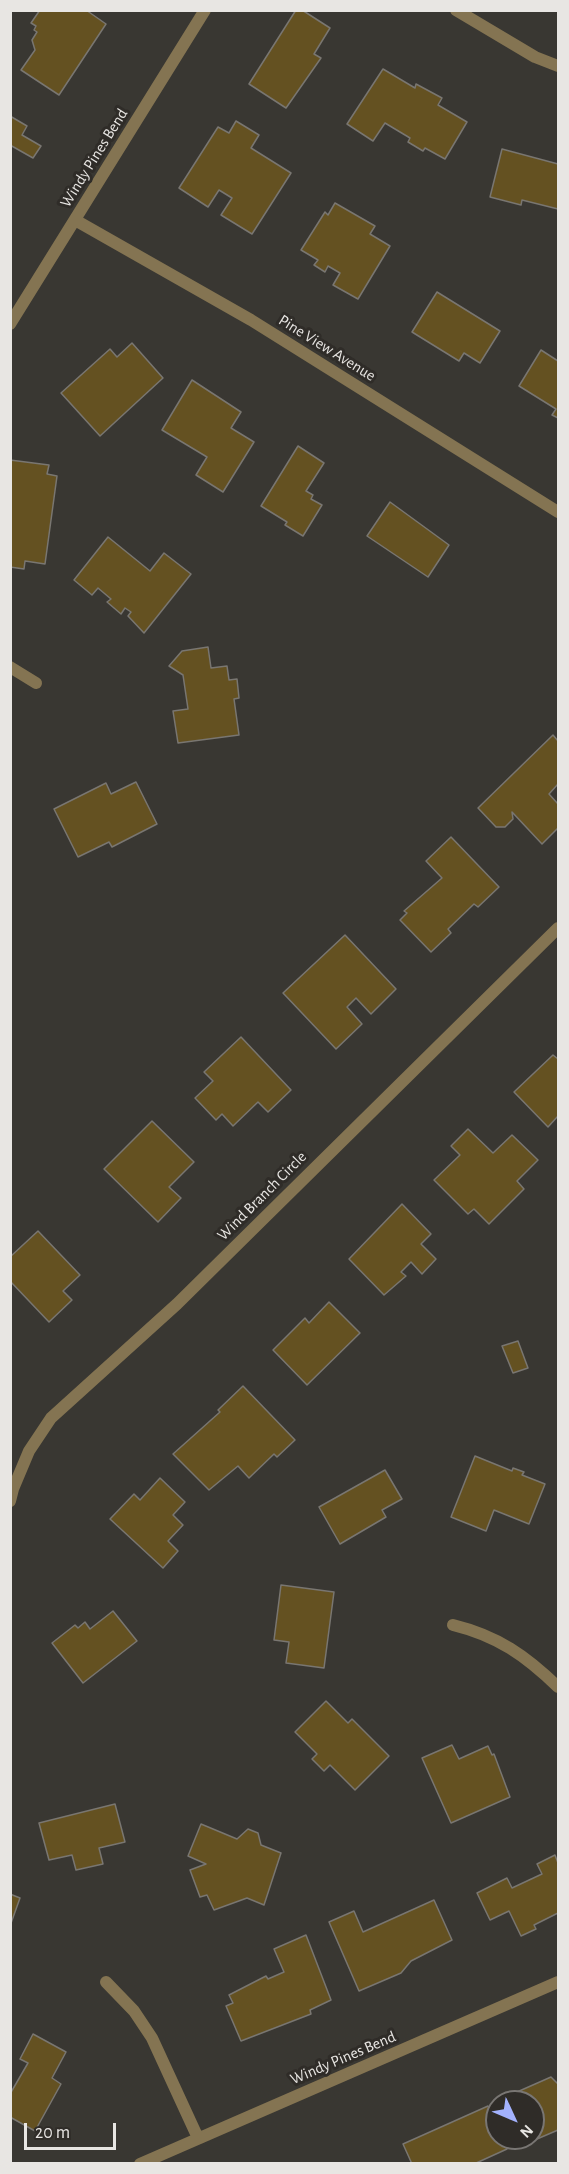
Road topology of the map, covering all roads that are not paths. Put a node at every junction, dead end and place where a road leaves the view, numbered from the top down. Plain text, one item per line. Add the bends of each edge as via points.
1 (205, 10) edge
2 (456, 10) edge
3 (558, 66) edge
4 (75, 220) junction
5 (10, 324) edge
6 (558, 512) edge
7 (10, 667) edge
8 (36, 683) dead end
9 (558, 928) edge
10 (10, 1501) edge
11 (453, 1625) dead end
12 (558, 1687) edge
13 (106, 1982) dead end
14 (558, 1982) edge
15 (198, 2138) junction
16 (140, 2163) edge

1 - 4 street, Windy Pines Bend
2 - 3 street via 535,57
4 - 5 street, Windy Pines Bend
4 - 6 street, Pine View Avenue via 251,320
7 - 8 street
9 - 10 street, Wind Branch Circle via 185,1296 51,1418 29,1451
11 - 12 street via 501,1642 532,1662
13 - 15 street via 134,2011 152,2038
14 - 15 street, Windy Pines Bend
15 - 16 street, Windy Pines Bend

